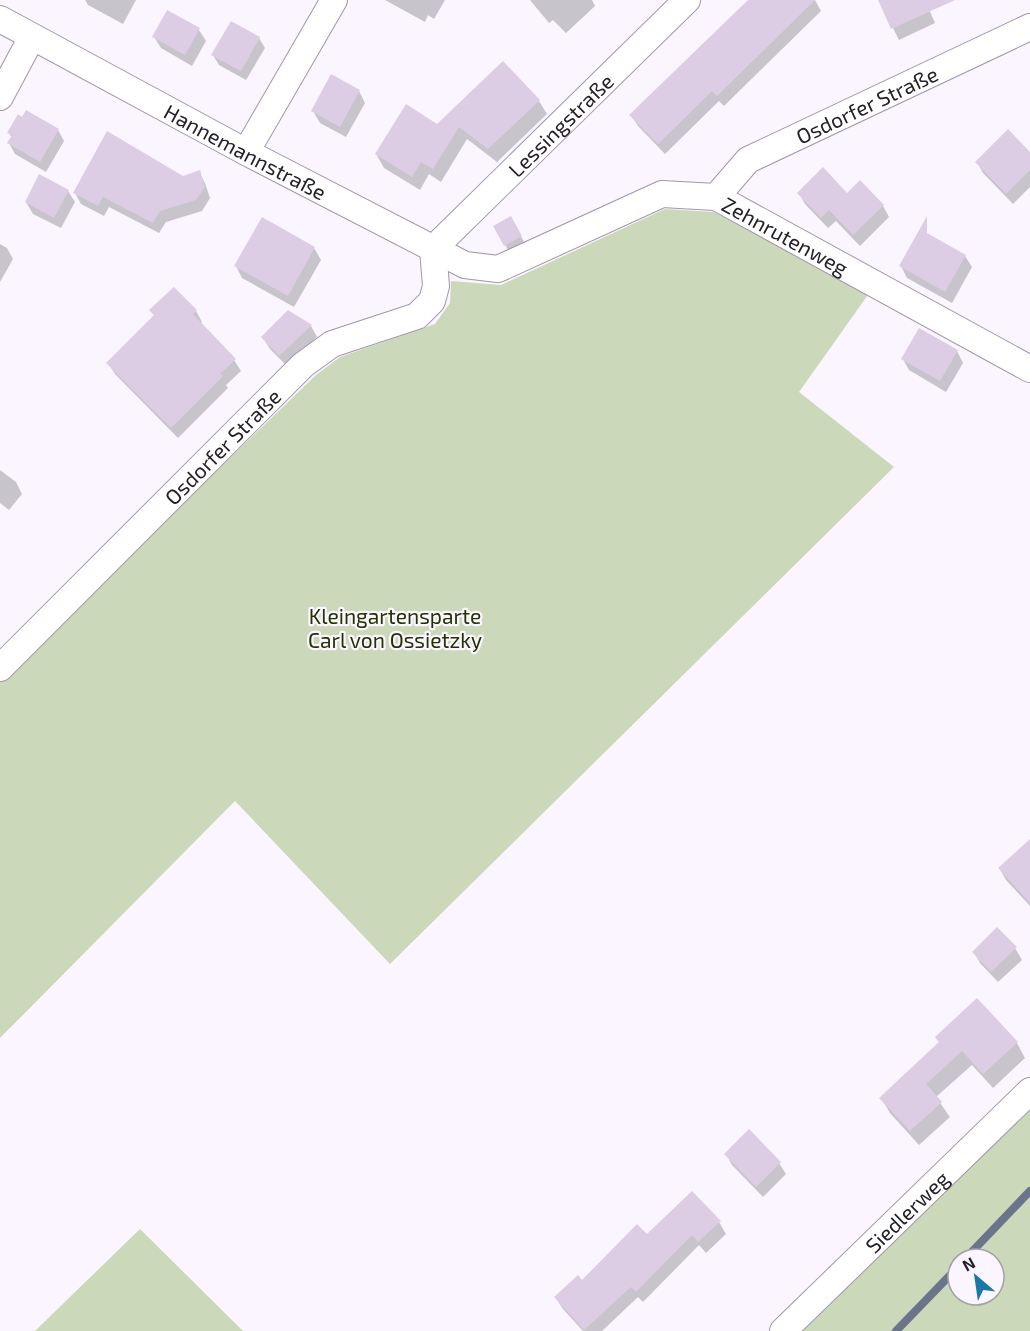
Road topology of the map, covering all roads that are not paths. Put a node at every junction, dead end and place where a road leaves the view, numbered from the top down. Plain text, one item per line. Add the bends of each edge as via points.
1 (334, 0) edge
2 (687, 0) edge
3 (0, 19) edge
4 (1030, 27) edge
5 (32, 37) junction
6 (0, 97) edge
7 (246, 152) junction
8 (716, 197) junction
9 (433, 249) junction
10 (498, 269) joint
11 (1030, 369) edge
12 (0, 668) edge
13 (1030, 1091) edge
14 (783, 1331) edge

1 - 7 street
2 - 9 street, Lessingstraße
3 - 5 street, Hannemannstraße
4 - 8 street, Osdorfer Straße via 748,160
5 - 6 street
5 - 7 street, Hannemannstraße
7 - 9 street, Hannemannstraße
8 - 10 street, Zehnrutenweg via 662,194
8 - 11 street, Zehnrutenweg
9 - 10 street, Hannemannstraße via 465,265
9 - 12 street, Osdorfer Straße via 436,286 432,301 417,316 332,344 303,366
13 - 14 street, Siedlerweg

